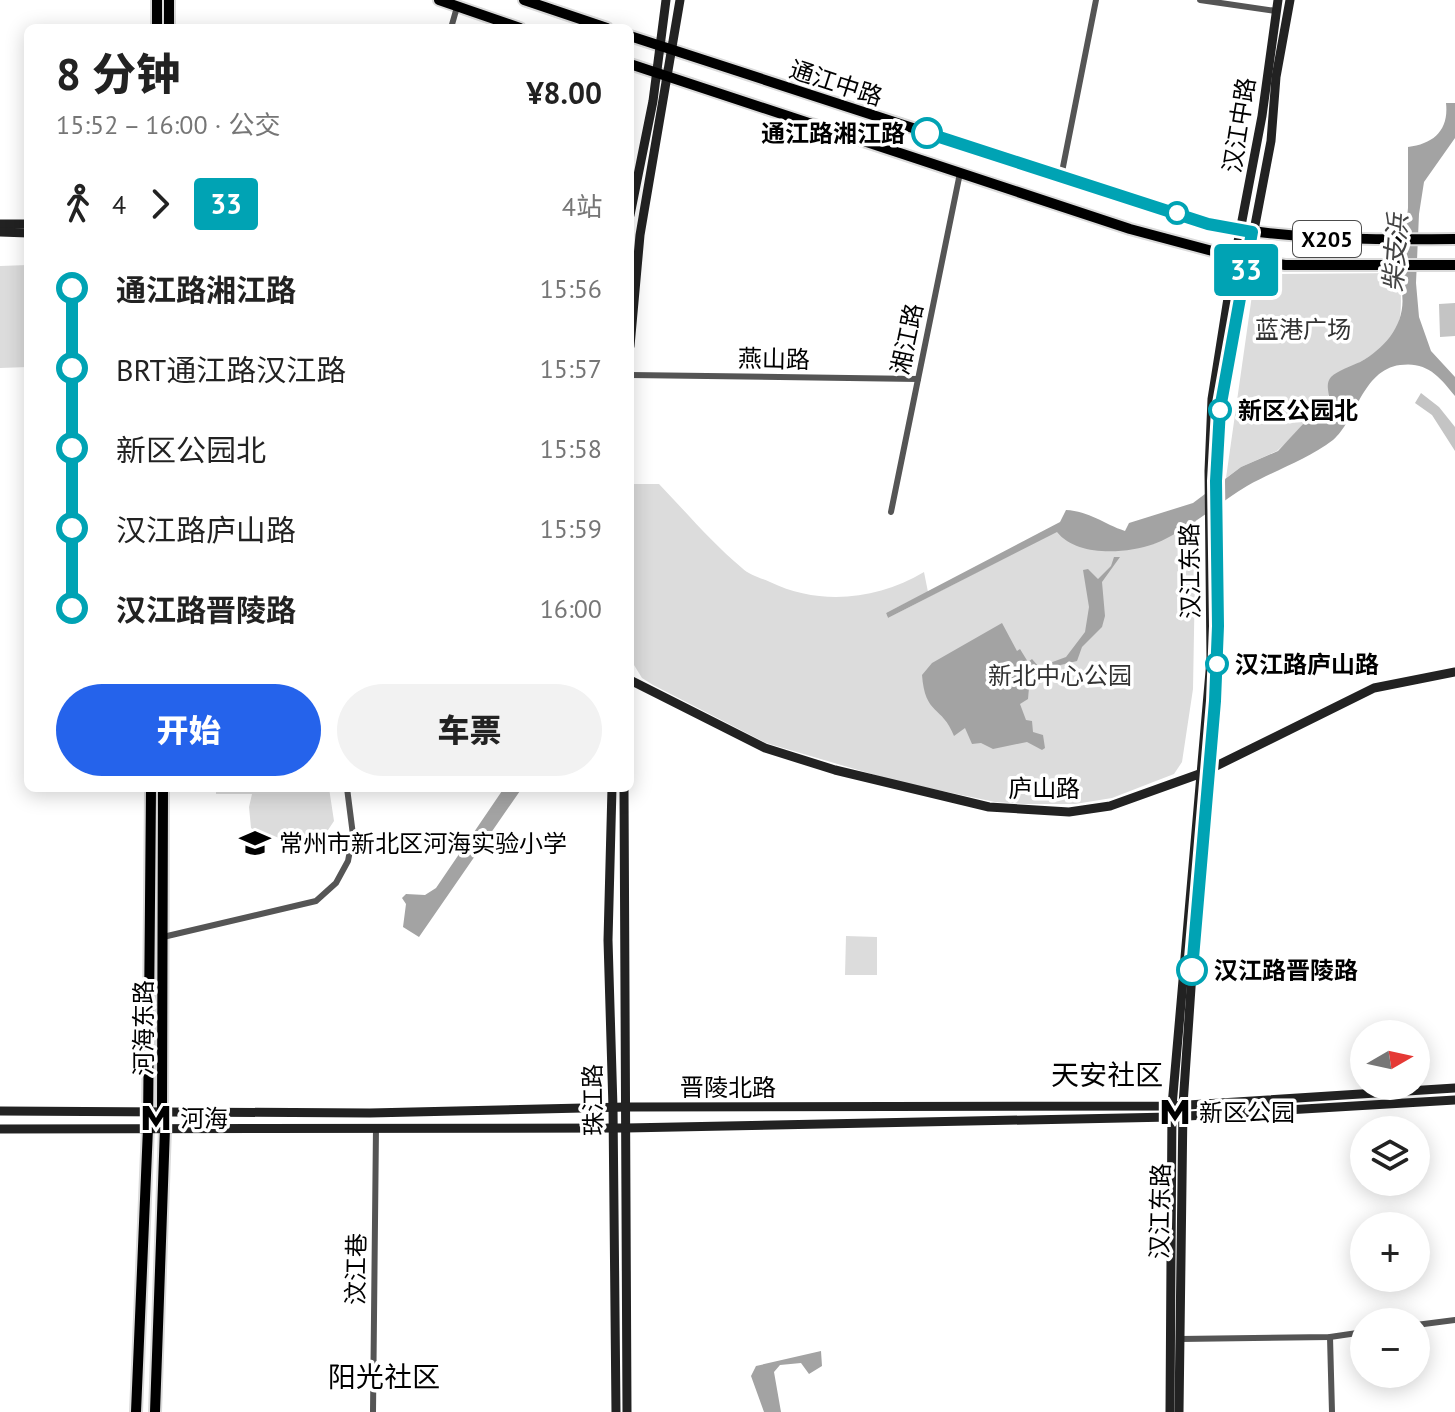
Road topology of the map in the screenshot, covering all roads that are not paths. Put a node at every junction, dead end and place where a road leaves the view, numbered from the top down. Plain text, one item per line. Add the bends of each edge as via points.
1 (157, 0) edge
2 (169, 0) edge
3 (439, 0) edge
4 (524, 0) edge
5 (666, 0) edge
6 (680, 0) edge
7 (1096, 0) edge
8 (1200, 0) edge
9 (1290, 0) edge
10 (1277, 5) edge
11 (457, 7) junction
12 (157, 24) edge
13 (169, 24) edge
14 (452, 24) edge
15 (508, 24) edge
16 (595, 24) edge
17 (634, 37) edge
18 (658, 45) junction
19 (672, 50) junction
20 (634, 65) edge
21 (655, 72) junction
22 (668, 78) junction
23 (960, 173) junction
24 (1061, 177) junction
25 (634, 195) edge
26 (0, 224) edge
27 (24, 224) edge
28 (1247, 231) junction
29 (0, 232) edge
30 (24, 233) edge
31 (635, 235) edge
32 (1455, 239) edge
33 (1249, 253) junction
34 (634, 257) edge
35 (1235, 257) junction
36 (1455, 265) edge
37 (634, 375) edge
38 (918, 379) junction
39 (1212, 484) junction
40 (891, 512) dead end
41 (1455, 672) edge
42 (634, 682) edge
43 (1206, 771) junction
44 (151, 792) edge
45 (163, 792) edge
46 (348, 792) edge
47 (612, 792) edge
48 (624, 792) edge
49 (163, 937) junction
50 (1455, 1088) edge
51 (1455, 1100) edge
52 (1183, 1105) junction
53 (1172, 1106) junction
54 (626, 1107) junction
55 (613, 1108) junction
56 (162, 1110) junction
57 (0, 1111) edge
58 (148, 1111) junction
59 (1183, 1116) junction
60 (1171, 1117) junction
61 (376, 1127) junction
62 (148, 1128) junction
63 (165, 1128) junction
64 (613, 1128) junction
65 (626, 1128) junction
66 (0, 1129) edge
67 (1455, 1320) edge
68 (1430, 1323) edge
69 (1350, 1334) edge
70 (1330, 1337) junction
71 (1174, 1339) junction
72 (136, 1412) edge
73 (155, 1412) edge
74 (373, 1412) edge
75 (616, 1412) edge
76 (627, 1412) edge
77 (1170, 1412) edge
78 (1179, 1412) edge
79 (1332, 1412) edge

1 - 12 main road
2 - 13 main road
3 - 11 main road
4 - 16 main road
5 - 18 main road
6 - 19 main road
7 - 24 street
8 - 10 street
9 - 28 main road, 汉江中路 via 1271,141
10 - 28 main road, 汉江中路
11 - 14 street
11 - 15 main road
17 - 18 main road, 通江中路
18 - 19 main road, 通江中路
18 - 21 main road
19 - 22 main road
19 - 24 main road, 通江中路
20 - 21 main road, 通江中路
21 - 22 main road, 通江中路
21 - 25 main road
22 - 23 main road, 通江中路
22 - 31 main road
23 - 35 main road, 通江中路
23 - 38 street, 湘江路
24 - 28 main road, 通江中路 via 1208,224
26 - 27 main road
28 - 32 main road, 通江中路 / X205 via 1325,239
28 - 33 main road, 汉江中路
28 - 35 main road, 汉江中路
29 - 30 main road
31 - 34 main road
33 - 35 main road, 通江中路
33 - 36 main road, X205 via 1285,265
33 - 39 main road, 汉江东路 via 1226,366
35 - 39 main road, 汉江东路 via 1212,399
37 - 38 street, 燕山路
38 - 40 street, 湘江路
39 - 43 main road, 汉江东路 via 1218,626
41 - 43 main road, 庐山路 via 1374,688
42 - 43 main road, 庐山路 via 765,748 989,807 1069,812 1110,806
43 - 52 main road, 汉江东路
43 - 53 main road, 汉江东路
44 - 58 main road, 河海东路
45 - 49 main road, 河海东路
46 - 49 street via 353,835 348,861 336,883 316,901
47 - 55 main road, 珠江路 via 608,940
48 - 54 main road, 珠江路
49 - 56 main road, 河海东路
50 - 52 main road, 晋陵北路
51 - 59 main road, 晋陵北路
52 - 53 main road, 晋陵北路
52 - 59 main road, 汉江东路
53 - 54 main road, 晋陵北路
53 - 60 main road, 汉江东路
54 - 55 main road, 晋陵北路
54 - 65 main road, 珠江路
55 - 56 main road, 晋陵北路
55 - 64 main road, 珠江路
56 - 58 main road, 晋陵北路
56 - 63 main road, 河海东路
57 - 58 main road, 晋陵北路
58 - 62 main road, 河海东路
59 - 60 main road, 晋陵北路
59 - 71 main road, 汉江东路
60 - 65 main road, 晋陵北路
60 - 71 main road, 汉江东路
61 - 63 main road, 晋陵北路
61 - 64 main road, 晋陵北路
61 - 74 street, 汶江巷
62 - 63 main road, 晋陵北路
62 - 66 main road, 晋陵北路
62 - 72 main road, 河海东路
63 - 73 main road, 河海东路
64 - 65 main road, 晋陵北路
64 - 75 main road, 珠江路
65 - 76 main road, 珠江路
67 - 68 street
69 - 70 street
70 - 71 street
70 - 79 street
71 - 77 main road, 汉江东路
71 - 78 main road, 汉江东路

